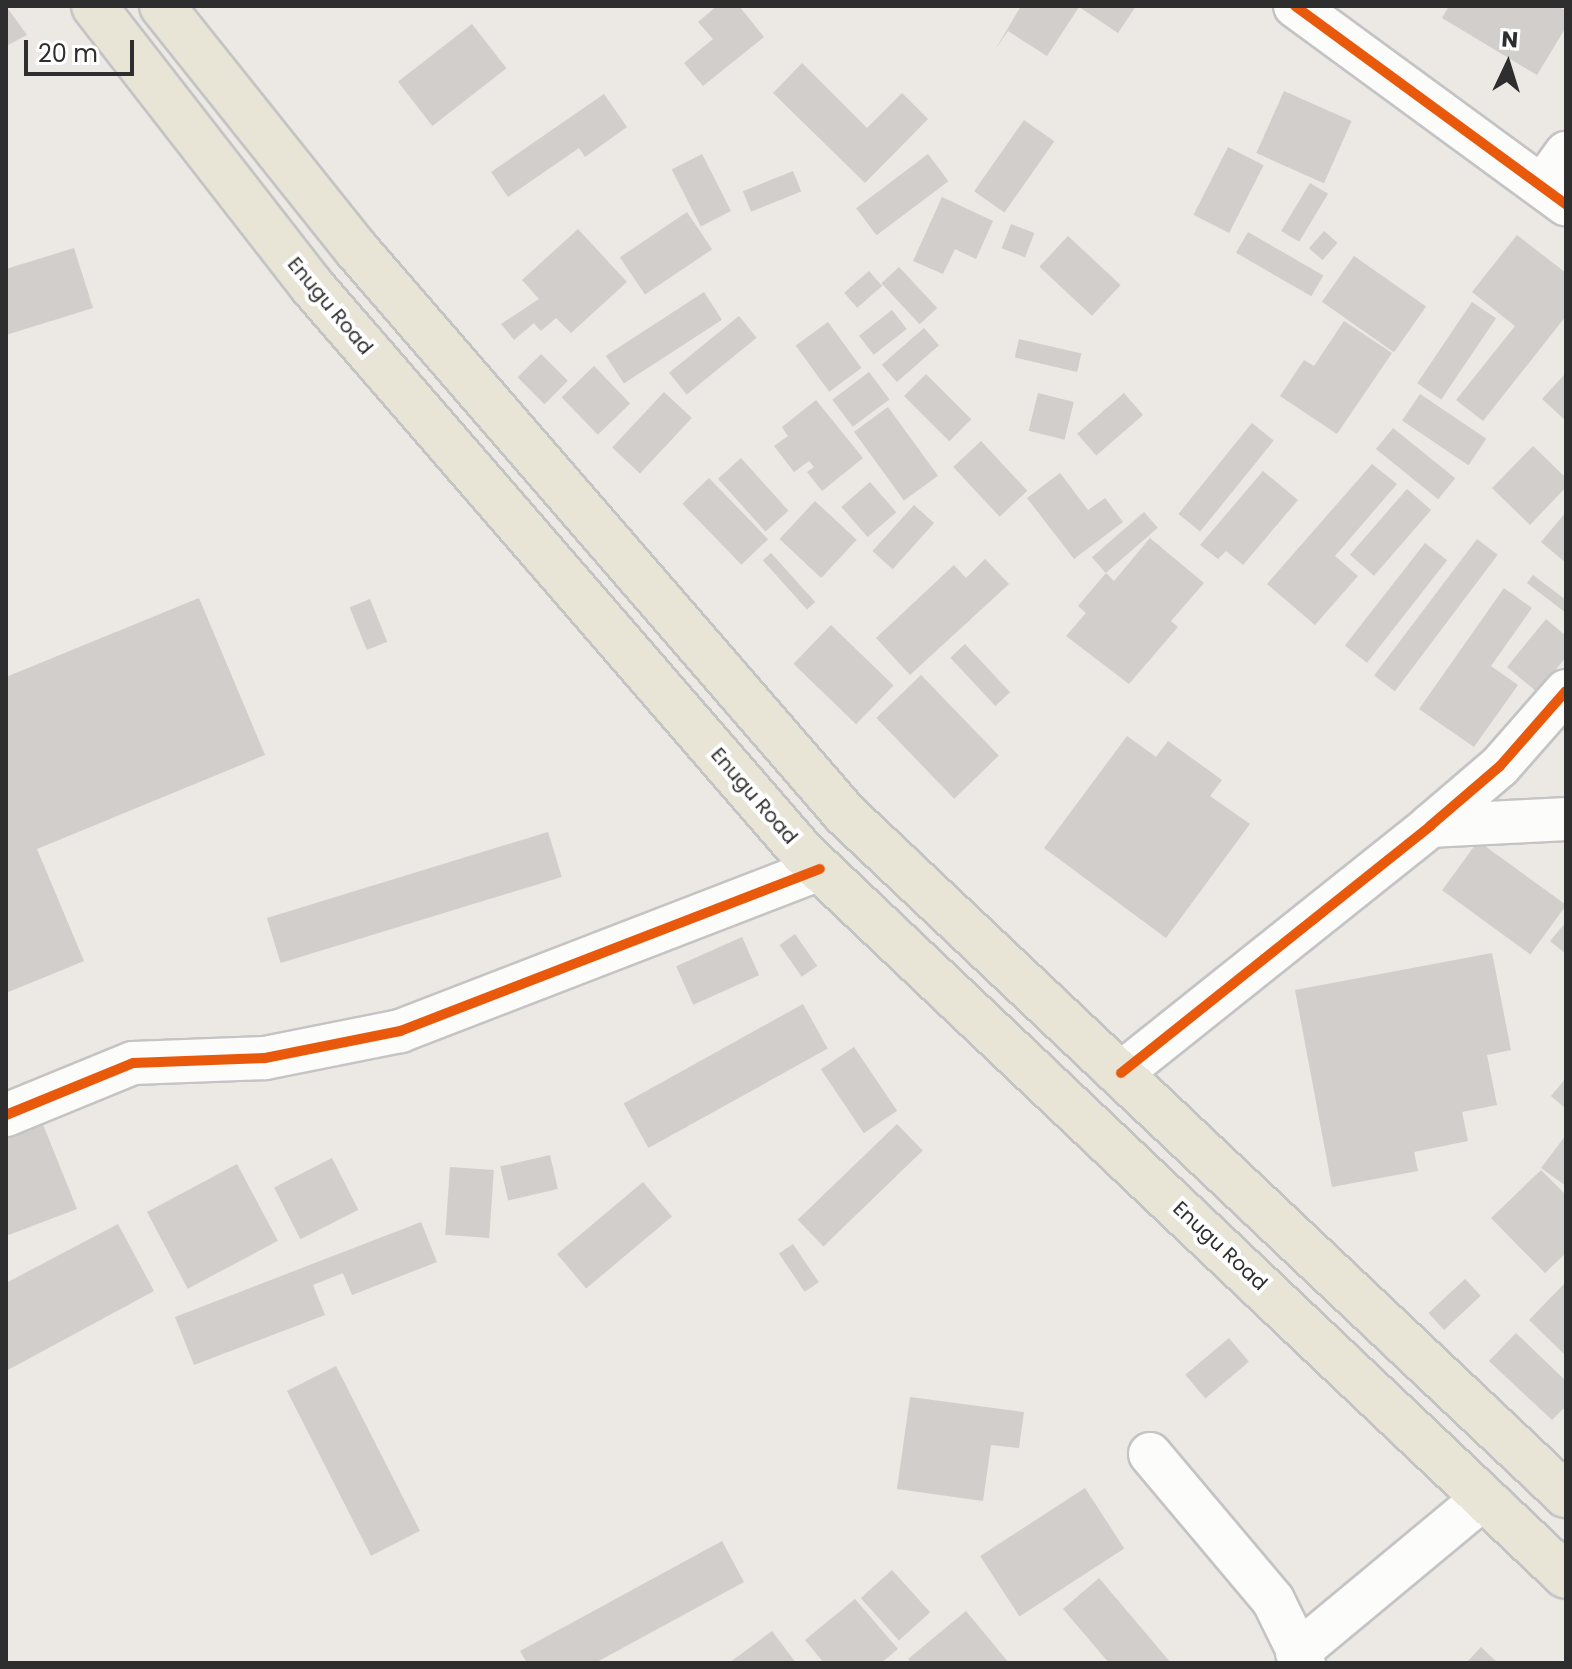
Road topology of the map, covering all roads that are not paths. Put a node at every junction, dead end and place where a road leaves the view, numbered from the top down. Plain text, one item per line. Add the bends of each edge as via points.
1 (94, 6) edge
2 (162, 6) edge
3 (1295, 6) edge
4 (1566, 153) edge
5 (1554, 195) edge
6 (1566, 691) edge
7 (1566, 819) edge
8 (1430, 826) junction
9 (820, 869) junction
10 (1121, 1073) junction
11 (6, 1115) edge
12 (1150, 1454) dead end
13 (1566, 1495) edge
14 (1484, 1498) junction
15 (1566, 1576) edge
16 (1301, 1658) edge

1 - 9 main road, Enugu Road via 311,285
2 - 10 main road via 356,249 845,814
3 - 5 street
4 - 5 street
6 - 8 street via 1500,766
7 - 8 street
8 - 10 street via 1327,915
9 - 11 street via 400,1031 265,1058 133,1063
9 - 14 main road, Enugu Road
10 - 13 main road
12 - 16 street via 1273,1600
14 - 15 main road, Enugu Road
14 - 16 street

